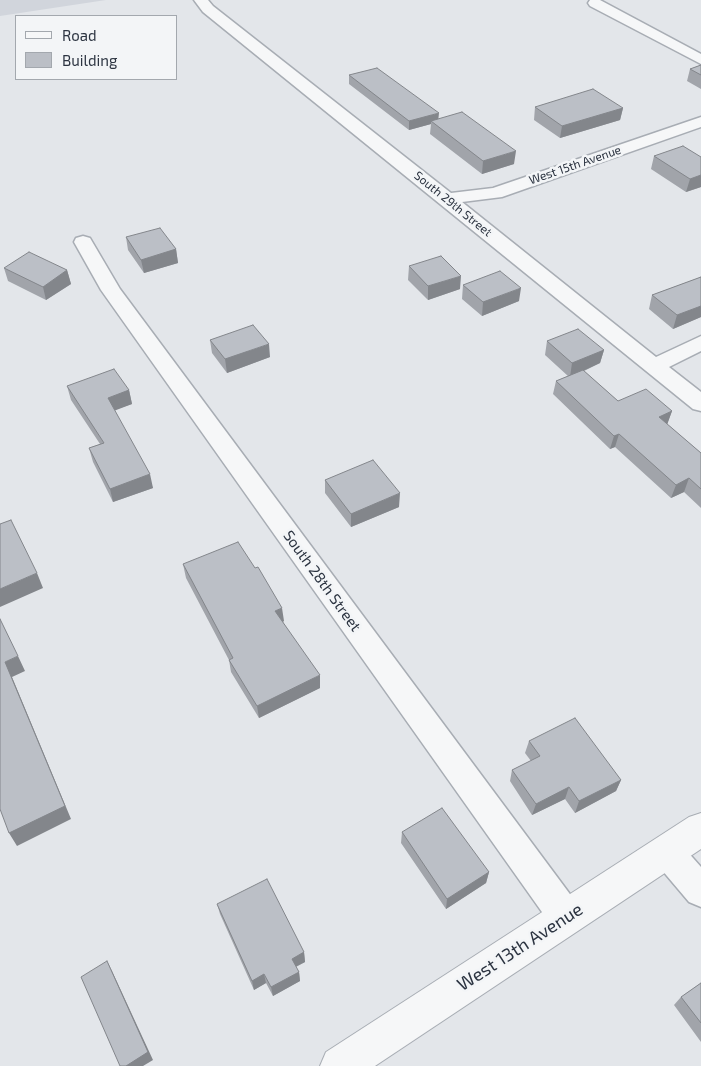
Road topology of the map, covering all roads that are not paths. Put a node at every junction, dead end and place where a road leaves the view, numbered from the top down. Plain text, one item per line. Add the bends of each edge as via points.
1 (202, 2) edge
2 (595, 3) dead end
3 (701, 60) edge
4 (701, 122) edge
5 (447, 198) junction
6 (83, 242) dead end
7 (701, 343) edge
8 (654, 366) junction
9 (701, 404) edge
10 (701, 829) edge
11 (667, 852) junction
12 (701, 890) edge
13 (566, 917) junction
14 (340, 1066) edge

1 - 5 street, South 29th Street
2 - 3 street
4 - 5 street, West 15th Avenue via 496,193
5 - 8 street, South 29th Street
6 - 13 street, South 28th Street via 111,290
7 - 8 street
8 - 9 street, South 29th Street
10 - 11 street, West 13th Avenue
11 - 12 street
11 - 13 street, West 13th Avenue
13 - 14 street, West 13th Avenue

